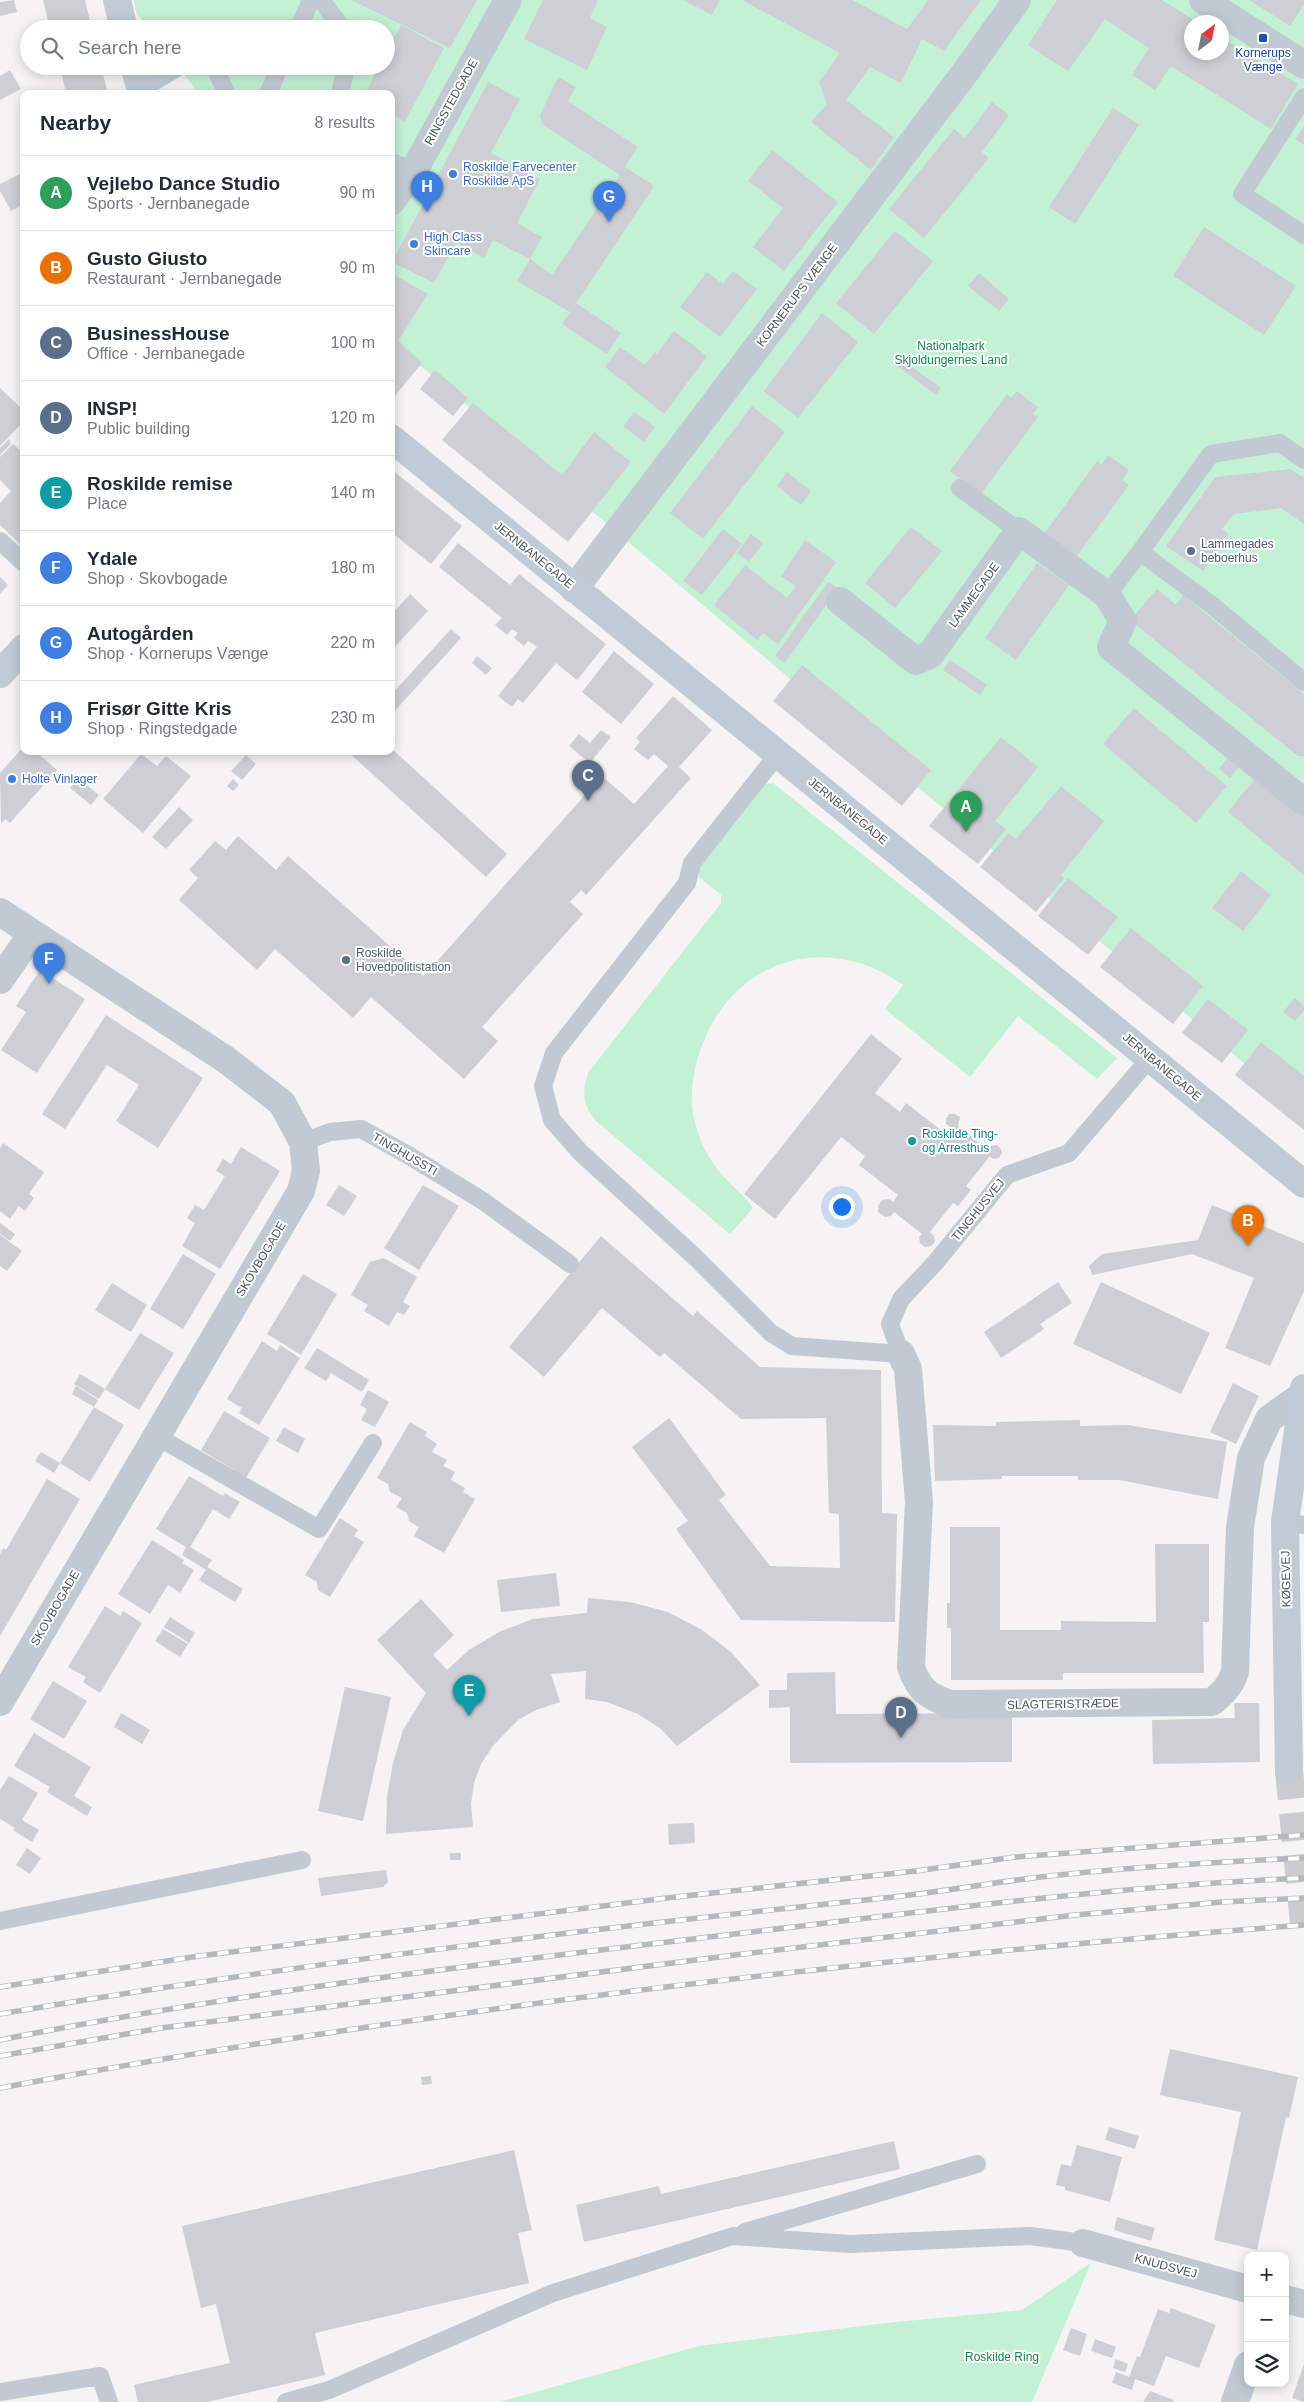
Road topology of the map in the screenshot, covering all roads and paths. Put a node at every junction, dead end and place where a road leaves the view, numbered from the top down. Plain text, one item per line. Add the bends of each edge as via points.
1 (117, 0) edge
2 (311, 0) edge
3 (321, 0) edge
4 (508, 0) edge
5 (1017, 0) edge
6 (1203, 0) edge
7 (122, 20) edge
8 (302, 20) edge
9 (336, 20) edge
10 (1304, 65) edge
11 (158, 75) edge
12 (218, 75) edge
13 (276, 75) edge
14 (344, 75) edge
15 (138, 83) edge
16 (225, 90) edge
17 (270, 90) edge
18 (341, 90) edge
19 (1304, 97) edge
20 (402, 167) edge
21 (395, 189) edge
22 (1304, 235) edge
23 (395, 441) edge
24 (1304, 460) edge
25 (960, 488) dead end
26 (1019, 531) junction
27 (0, 540) edge
28 (1140, 552) junction
29 (20, 559) edge
30 (574, 589) junction
31 (1107, 595) junction
32 (840, 601) dead end
33 (20, 652) edge
34 (1, 670) edge
35 (1304, 682) edge
36 (778, 754) junction
37 (1304, 802) edge
38 (0, 912) edge
39 (32, 934) junction
40 (0, 980) edge
41 (1150, 1058) junction
42 (303, 1142) junction
43 (1304, 1184) edge
44 (570, 1264) dead end
45 (901, 1354) junction
46 (1303, 1392) edge
47 (156, 1436) junction
48 (373, 1442) dead end
49 (1295, 1524) edge
50 (0, 1702) edge
51 (1289, 1771) tunnel mouth
52 (302, 1860) dead end
53 (0, 1921) edge
54 (977, 2164) dead end
55 (733, 2236) junction
56 (1084, 2243) joint
57 (1244, 2288) edge
58 (1289, 2300) edge
59 (1304, 2304) edge
60 (1244, 2376) edge
61 (0, 2392) edge
62 (109, 2402) edge
63 (286, 2402) edge
64 (1235, 2402) edge

1 - 7 main road
2 - 8 lane
3 - 9 lane
4 - 20 street, RINGSTEDGADE
5 - 30 street, KORNERUPS VÆNGE
6 - 10 street
11 - 15 lane
12 - 16 lane
13 - 17 lane
14 - 18 lane
19 - 22 lane via 1242,194
20 - 21 street, RINGSTEDGADE
23 - 30 main road, JERNBANEGADE
24 - 28 lane via 1280,442 1212,454
25 - 26 lane
26 - 31 street
26 - 32 street, LAMMEGADE via 930,655 924,658 916,661
27 - 29 lane
28 - 31 lane
28 - 35 lane via 1213,606
30 - 36 main road, JERNBANEGADE
31 - 37 street via 1123,621 1111,647
33 - 34 main road
36 - 41 main road, JERNBANEGADE
36 - 45 lane via 692,863 687,883 554,1053 543,1086 552,1120 580,1152 696,1258 770,1334 792,1346
38 - 39 street, SKOVBOGADE
39 - 40 street
39 - 42 street, SKOVBOGADE via 252,1078 282,1103
41 - 43 main road, JERNBANEGADE
41 - 45 lane, TINGHUSVEJ via 1069,1153 1007,1175 902,1299 890,1324
42 - 44 lane, TINGHUSSTI via 330,1132 361,1129 483,1201
42 - 47 street, SKOVBOGADE via 306,1171 301,1191
45 - 46 street, SLAGTERISTRÆDE via 908,1369 919,1502 911,1667 916,1683 930,1696 949,1704 1212,1702 1219,1696 1232,1682 1235,1672 1240,1527 1251,1458 1269,1419
46 - 49 main road, KØGEVEJ
47 - 48 lane via 319,1528
47 - 50 street, SKOVBOGADE
49 - 51 main road, KØGEVEJ
52 - 53 lane
54 - 55 lane
55 - 56 lane via 850,2244 1030,2236
55 - 63 lane via 553,2293 329,2390
56 - 57 street, KNUDSVEJ
58 - 59 street
60 - 64 street
61 - 62 lane via 100,2376

